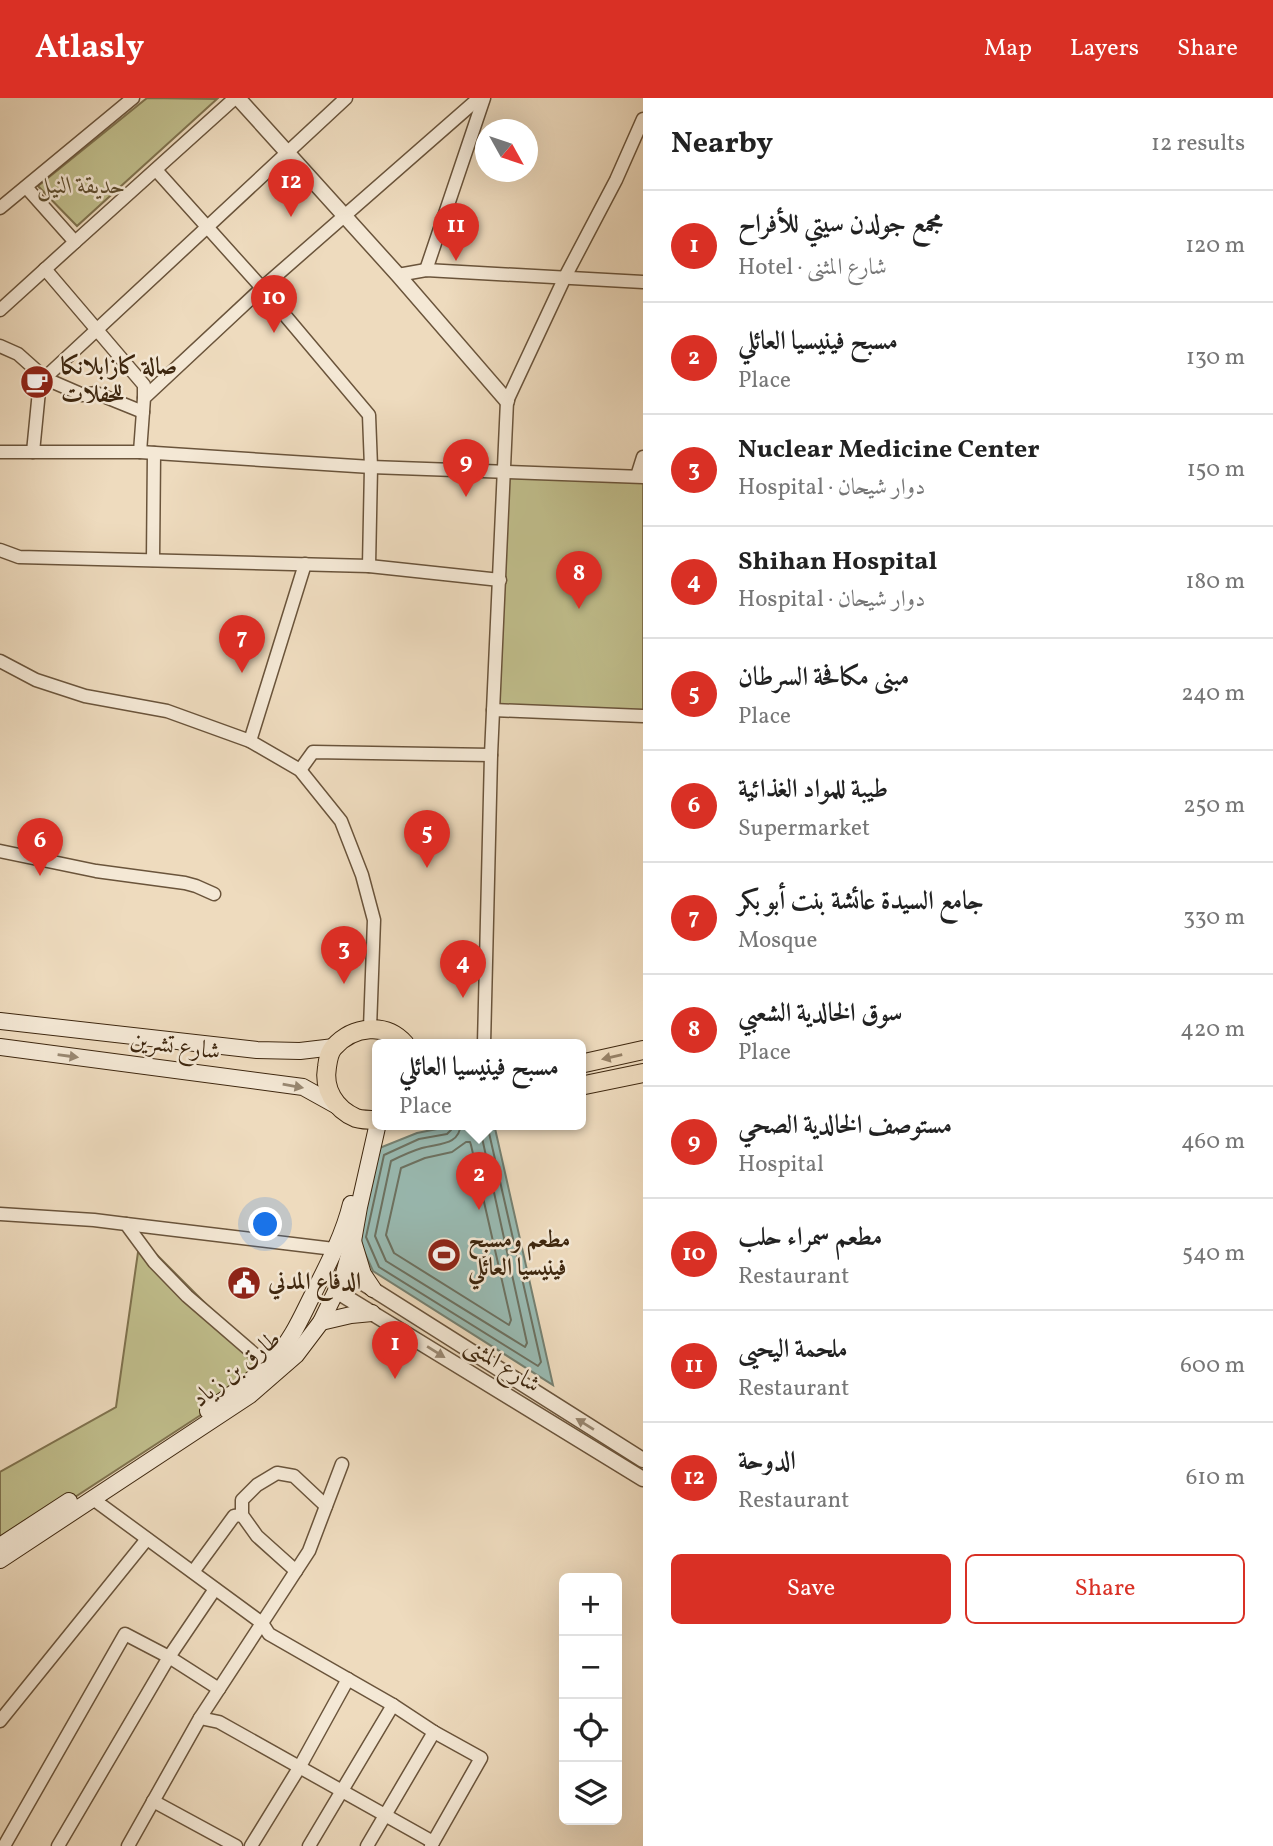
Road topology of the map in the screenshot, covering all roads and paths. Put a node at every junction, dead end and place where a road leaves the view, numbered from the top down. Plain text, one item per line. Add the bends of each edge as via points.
1 (132, 98) edge
2 (237, 98) edge
3 (481, 98) edge
4 (341, 100) edge
5 (643, 119) edge
6 (287, 151) junction
7 (156, 170) junction
8 (26, 187) junction
9 (0, 208) edge
10 (343, 216) junction
11 (206, 226) junction
12 (75, 242) junction
13 (45, 269) junction
14 (426, 270) junction
15 (398, 275) junction
16 (565, 277) junction
17 (643, 282) edge
18 (262, 288) junction
19 (0, 310) edge
20 (97, 330) junction
21 (0, 346) edge
22 (46, 379) junction
23 (144, 398) junction
24 (507, 401) junction
25 (143, 412) junction
26 (0, 452) edge
27 (33, 452) junction
28 (140, 452) junction
29 (154, 453) junction
30 (643, 457) edge
31 (371, 467) junction
32 (505, 472) junction
33 (640, 477) edge
34 (0, 550) edge
35 (153, 561) junction
36 (304, 564) junction
37 (369, 566) junction
38 (499, 580) junction
39 (0, 661) edge
40 (493, 710) junction
41 (643, 716) edge
42 (250, 741) junction
43 (491, 755) junction
44 (300, 770) junction
45 (0, 851) edge
46 (214, 894) dead end
47 (0, 1021) edge
48 (370, 1028) junction
49 (399, 1039) edge
50 (484, 1039) edge
51 (0, 1047) edge
52 (334, 1047) junction
53 (643, 1050) edge
54 (586, 1063) edge
55 (643, 1073) edge
56 (586, 1085) edge
57 (338, 1108) junction
58 (372, 1121) edge
59 (372, 1130) edge
60 (0, 1214) edge
61 (126, 1224) junction
62 (342, 1266) junction
63 (322, 1277) junction
64 (373, 1289) junction
65 (372, 1313) junction
66 (321, 1322) junction
67 (267, 1365) junction
68 (643, 1460) edge
69 (342, 1464) dead end
70 (643, 1479) edge
71 (93, 1499) junction
72 (326, 1506) junction
73 (242, 1515) junction
74 (147, 1539) junction
75 (0, 1546) edge
76 (0, 1560) edge
77 (296, 1571) junction
78 (193, 1572) junction
79 (215, 1588) junction
80 (262, 1623) junction
81 (169, 1657) junction
82 (348, 1679) junction
83 (219, 1689) junction
84 (393, 1705) junction
85 (200, 1718) junction
86 (0, 1721) edge
87 (434, 1732) junction
88 (299, 1768) junction
89 (341, 1791) junction
90 (153, 1801) junction
91 (384, 1816) junction
92 (432, 1844) edge
93 (4, 1846) edge
94 (58, 1846) edge
95 (128, 1846) edge
96 (236, 1846) edge
97 (251, 1846) edge
98 (309, 1846) edge
99 (367, 1846) edge

1 - 8 street
2 - 6 street
2 - 7 street
3 - 10 street
3 - 14 street
4 - 6 street
5 - 16 street
6 - 10 street
6 - 11 street
7 - 11 street
7 - 12 street
8 - 9 street
8 - 12 street
10 - 15 street
10 - 18 street
11 - 18 street
11 - 20 street
12 - 13 street
13 - 19 street
13 - 20 street
14 - 15 street
14 - 16 street
15 - 24 street
16 - 17 street
16 - 24 street
18 - 23 street
18 - 31 street via 369,415
20 - 22 street
20 - 23 street via 144,385
21 - 22 street via 18,354
22 - 25 street
22 - 27 street via 39,391
23 - 25 street
24 - 32 street
25 - 28 street
26 - 27 street
27 - 28 street
28 - 29 street
29 - 31 street
29 - 35 street
30 - 33 street
31 - 32 street
31 - 37 street
32 - 33 street
32 - 38 street
34 - 35 street via 19,557
35 - 36 street
36 - 37 street
36 - 42 street
37 - 38 street
38 - 40 street
39 - 42 street via 36,680 85,696 167,711
40 - 41 street
40 - 43 street
42 - 44 street
43 - 44 street via 313,752
43 - 50 street
44 - 48 street via 341,821 362,875 374,920
45 - 46 street via 185,883
47 - 52 main road via 257,1051
48 - 49 main road
48 - 52 main road via 355,1031
51 -> 57 main road, شارع تشرين via 303,1087
52 - 57 main road via 325,1077
53 -> 54 main road
55 - 56 main road
57 - 58 main road
59 - 62 main road via 347,1218
60 - 61 street
61 - 62 street
61 - 67 street via 187,1296
62 - 63 main road
62 - 63 main road via 331,1289
62 - 64 street, شارع المثنى
62 - 64 main road via 363,1274
62 - 65 street, شارع المثنى
62 - 66 main road, طارق بن زياد
63 - 67 main road via 296,1329
68 -> 64 street, شارع المثنى
65 - 66 main road
65 -> 70 street, شارع المثنى
66 - 71 main road, طارق بن زياد via 296,1355 250,1395
67 - 75 main road via 213,1408
69 - 72 street
71 - 74 street
71 - 76 main road, طارق بن زياد
72 - 73 street via 293,1476 277,1473 242,1500
72 - 77 street
73 - 77 street via 257,1536
73 - 78 street via 234,1516
74 - 78 street
74 - 86 street
77 - 80 street
78 - 79 street
79 - 80 street
79 - 81 street
80 - 82 street via 269,1634
80 - 83 street
81 - 83 street
81 - 93 street via 125,1634
81 - 94 street
82 - 84 street
82 - 88 street
83 - 85 street
84 - 87 street
84 - 89 street
85 - 88 street via 219,1722
85 - 90 street
87 - 91 street
87 - 92 street via 481,1759
88 - 89 street
88 - 97 street
89 - 91 street
89 - 98 street
90 - 95 street
90 - 96 street
91 - 92 street
91 - 99 street

